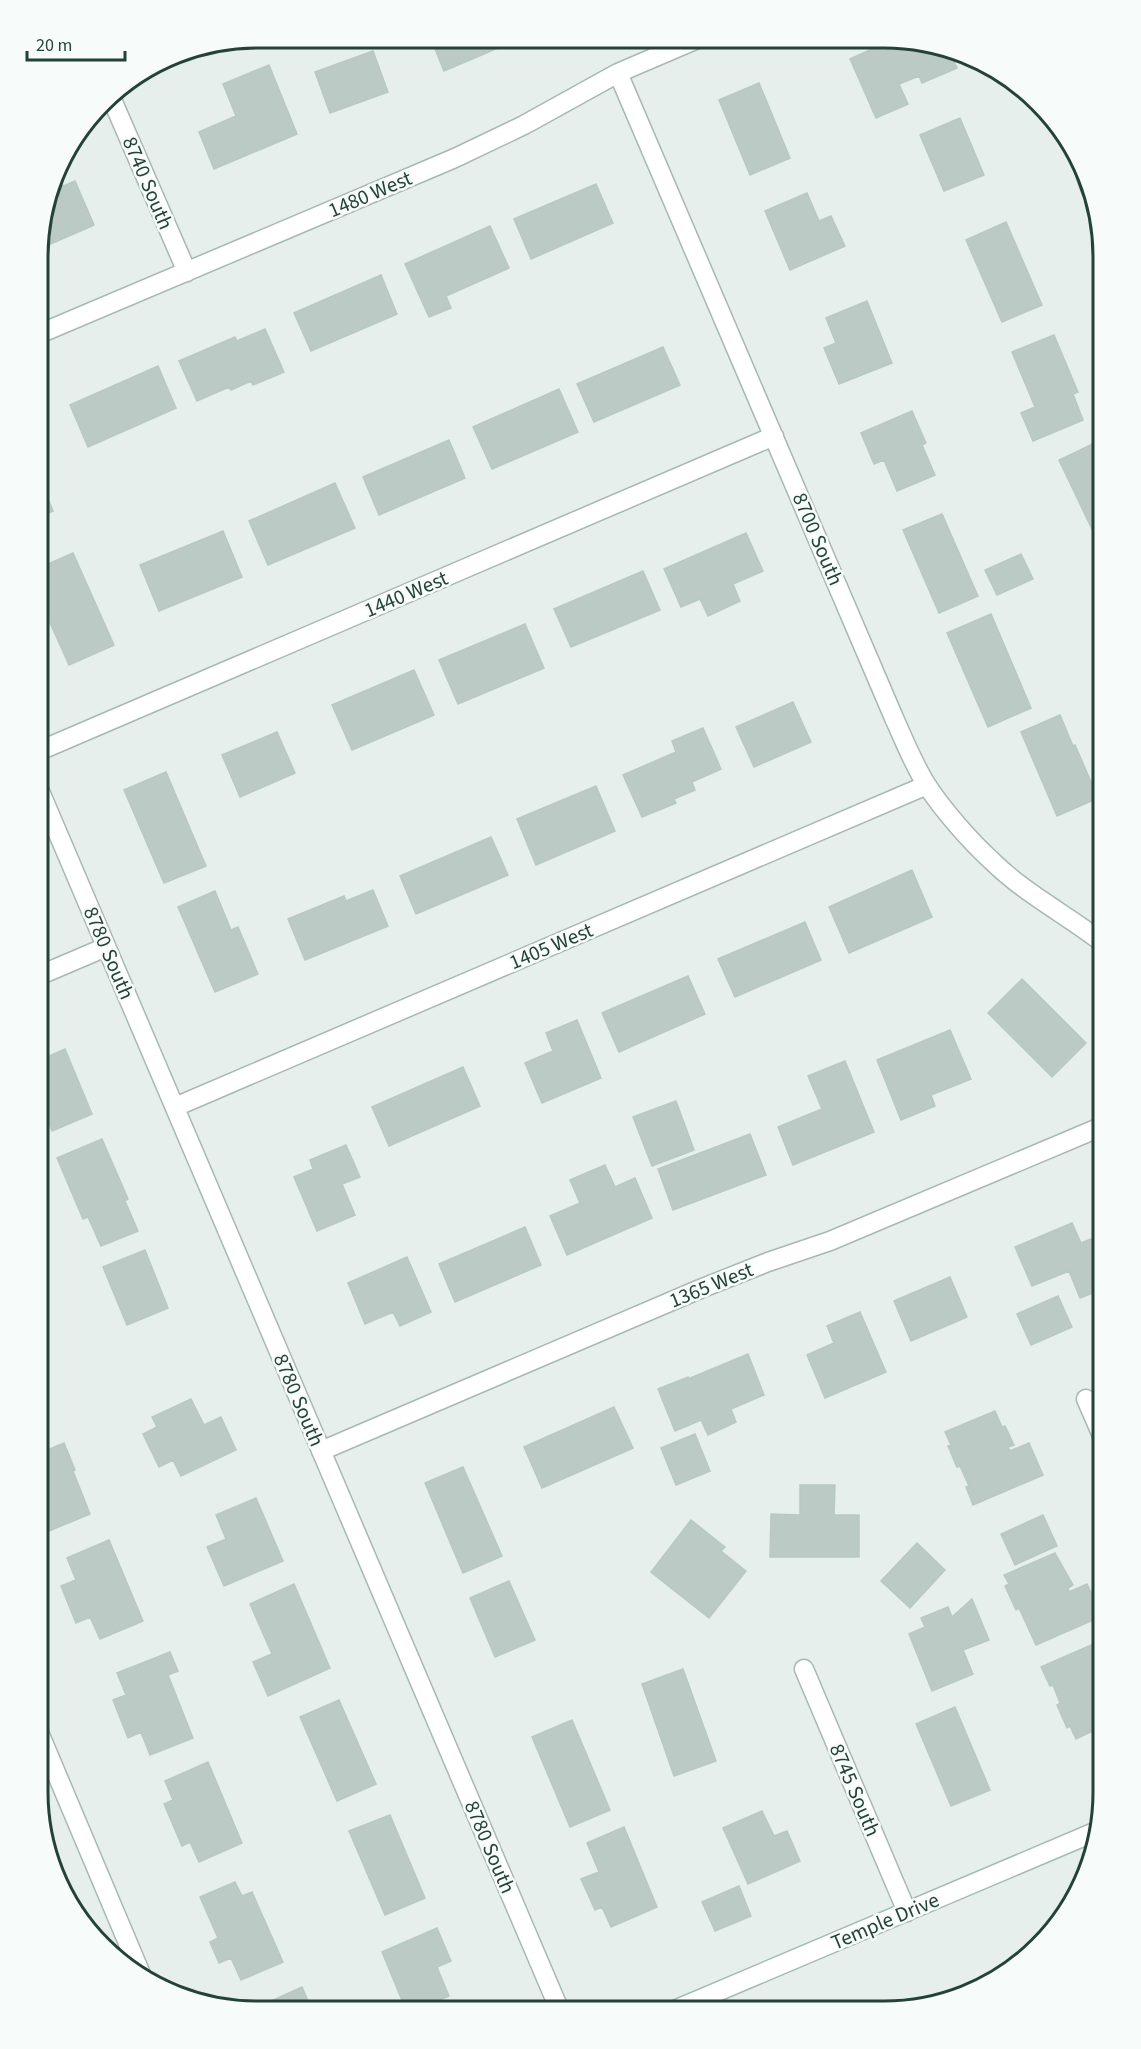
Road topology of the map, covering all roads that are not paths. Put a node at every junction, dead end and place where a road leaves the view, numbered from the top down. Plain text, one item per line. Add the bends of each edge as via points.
1 (676, 48) edge
2 (618, 73) junction
3 (115, 104) edge
4 (187, 272) junction
5 (48, 330) edge
6 (774, 436) junction
7 (48, 747) edge
8 (927, 785) junction
9 (48, 810) edge
10 (1093, 935) edge
11 (106, 947) junction
12 (48, 972) edge
13 (175, 1107) junction
14 (1093, 1130) edge
15 (1086, 1399) dead end
16 (1093, 1415) edge
17 (321, 1451) junction
18 (804, 1669) dead end
19 (48, 1754) edge
20 (1089, 1835) edge
21 (907, 1912) junction
22 (136, 1962) edge
23 (556, 2001) edge
24 (696, 2001) edge

1 - 2 street, 1480 West
2 - 4 street, 1480 West via 455,158
2 - 6 street, 8700 South
3 - 4 street, 8740 South
4 - 5 street, 1480 West
6 - 7 street, 1440 West
6 - 8 street, 8700 South via 908,751
8 - 10 street, 8700 South via 992,862
8 - 13 street, 1405 West
9 - 11 street, 8780 South
11 - 12 street
11 - 13 street, 8780 South
13 - 17 street, 8780 South
14 - 17 street, 1365 West via 830,1241 700,1289
15 - 16 street
17 - 23 street, 8780 South
18 - 21 street, 8745 South
19 - 22 street
20 - 21 street, Temple Drive
21 - 24 street, Temple Drive

